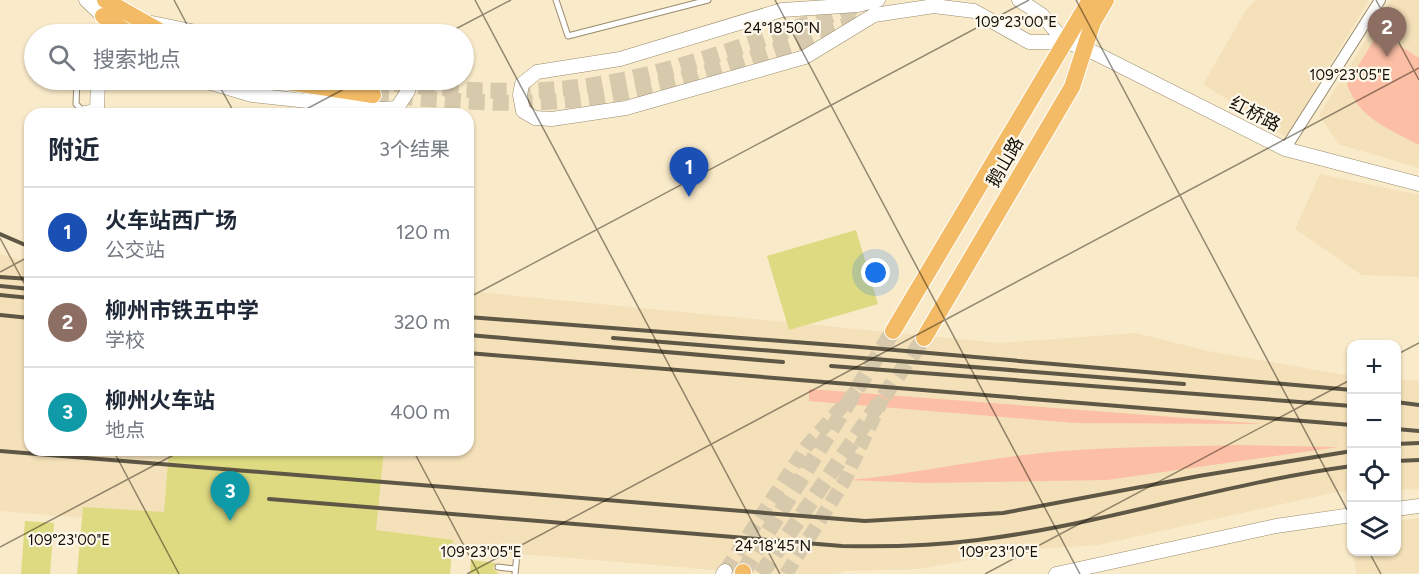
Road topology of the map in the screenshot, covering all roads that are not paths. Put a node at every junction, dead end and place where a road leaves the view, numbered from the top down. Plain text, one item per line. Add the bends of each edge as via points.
1 (86, 0) edge
2 (95, 0) edge
3 (556, 0) edge
4 (708, 0) edge
5 (878, 0) edge
6 (1019, 0) edge
7 (1090, 0) edge
8 (1106, 0) edge
9 (1380, 0) edge
10 (917, 4) edge
11 (104, 8) edge
12 (103, 24) edge
13 (109, 24) edge
14 (128, 24) edge
15 (1065, 42) junction
16 (1085, 48) junction
17 (77, 90) edge
18 (98, 90) edge
19 (235, 90) edge
20 (408, 90) edge
21 (80, 108) edge
22 (97, 108) edge
23 (372, 108) tunnel mouth
24 (397, 108) edge
25 (1285, 149) junction
26 (1419, 184) edge
27 (893, 331) tunnel mouth
28 (924, 339) tunnel mouth
29 (1419, 506) edge
30 (1401, 508) edge
31 (1347, 516) edge
32 (517, 554) dead end
33 (498, 567) dead end
34 (515, 571) edge
35 (1056, 574) edge

1 - 11 street
2 - 11 lane
3 - 4 lane via 568,36
5 - 10 street, 红桥路 via 782,10 620,59 537,72 522,84 524,111 535,118 569,117 626,108 712,86 805,57 874,15
6 - 15 street via 1042,15
7 - 15 main road, 鹅山路
8 - 16 main road, 鹅山路 via 1093,22
9 - 25 street
10 - 15 street, 红桥路 via 974,10 1029,42
11 - 12 lane
11 - 13 street
11 - 14 main road
15 - 16 street, 红桥路
15 - 27 main road, 鹅山路
16 - 25 street, 红桥路
16 - 28 main road, 鹅山路 via 1072,87
17 - 21 lane via 76,104
18 - 22 street
19 - 23 street
20 - 24 street
25 - 26 street, 红桥路
29 - 30 street
31 - 35 street via 1276,526
32 - 34 lane
33 - 34 lane

